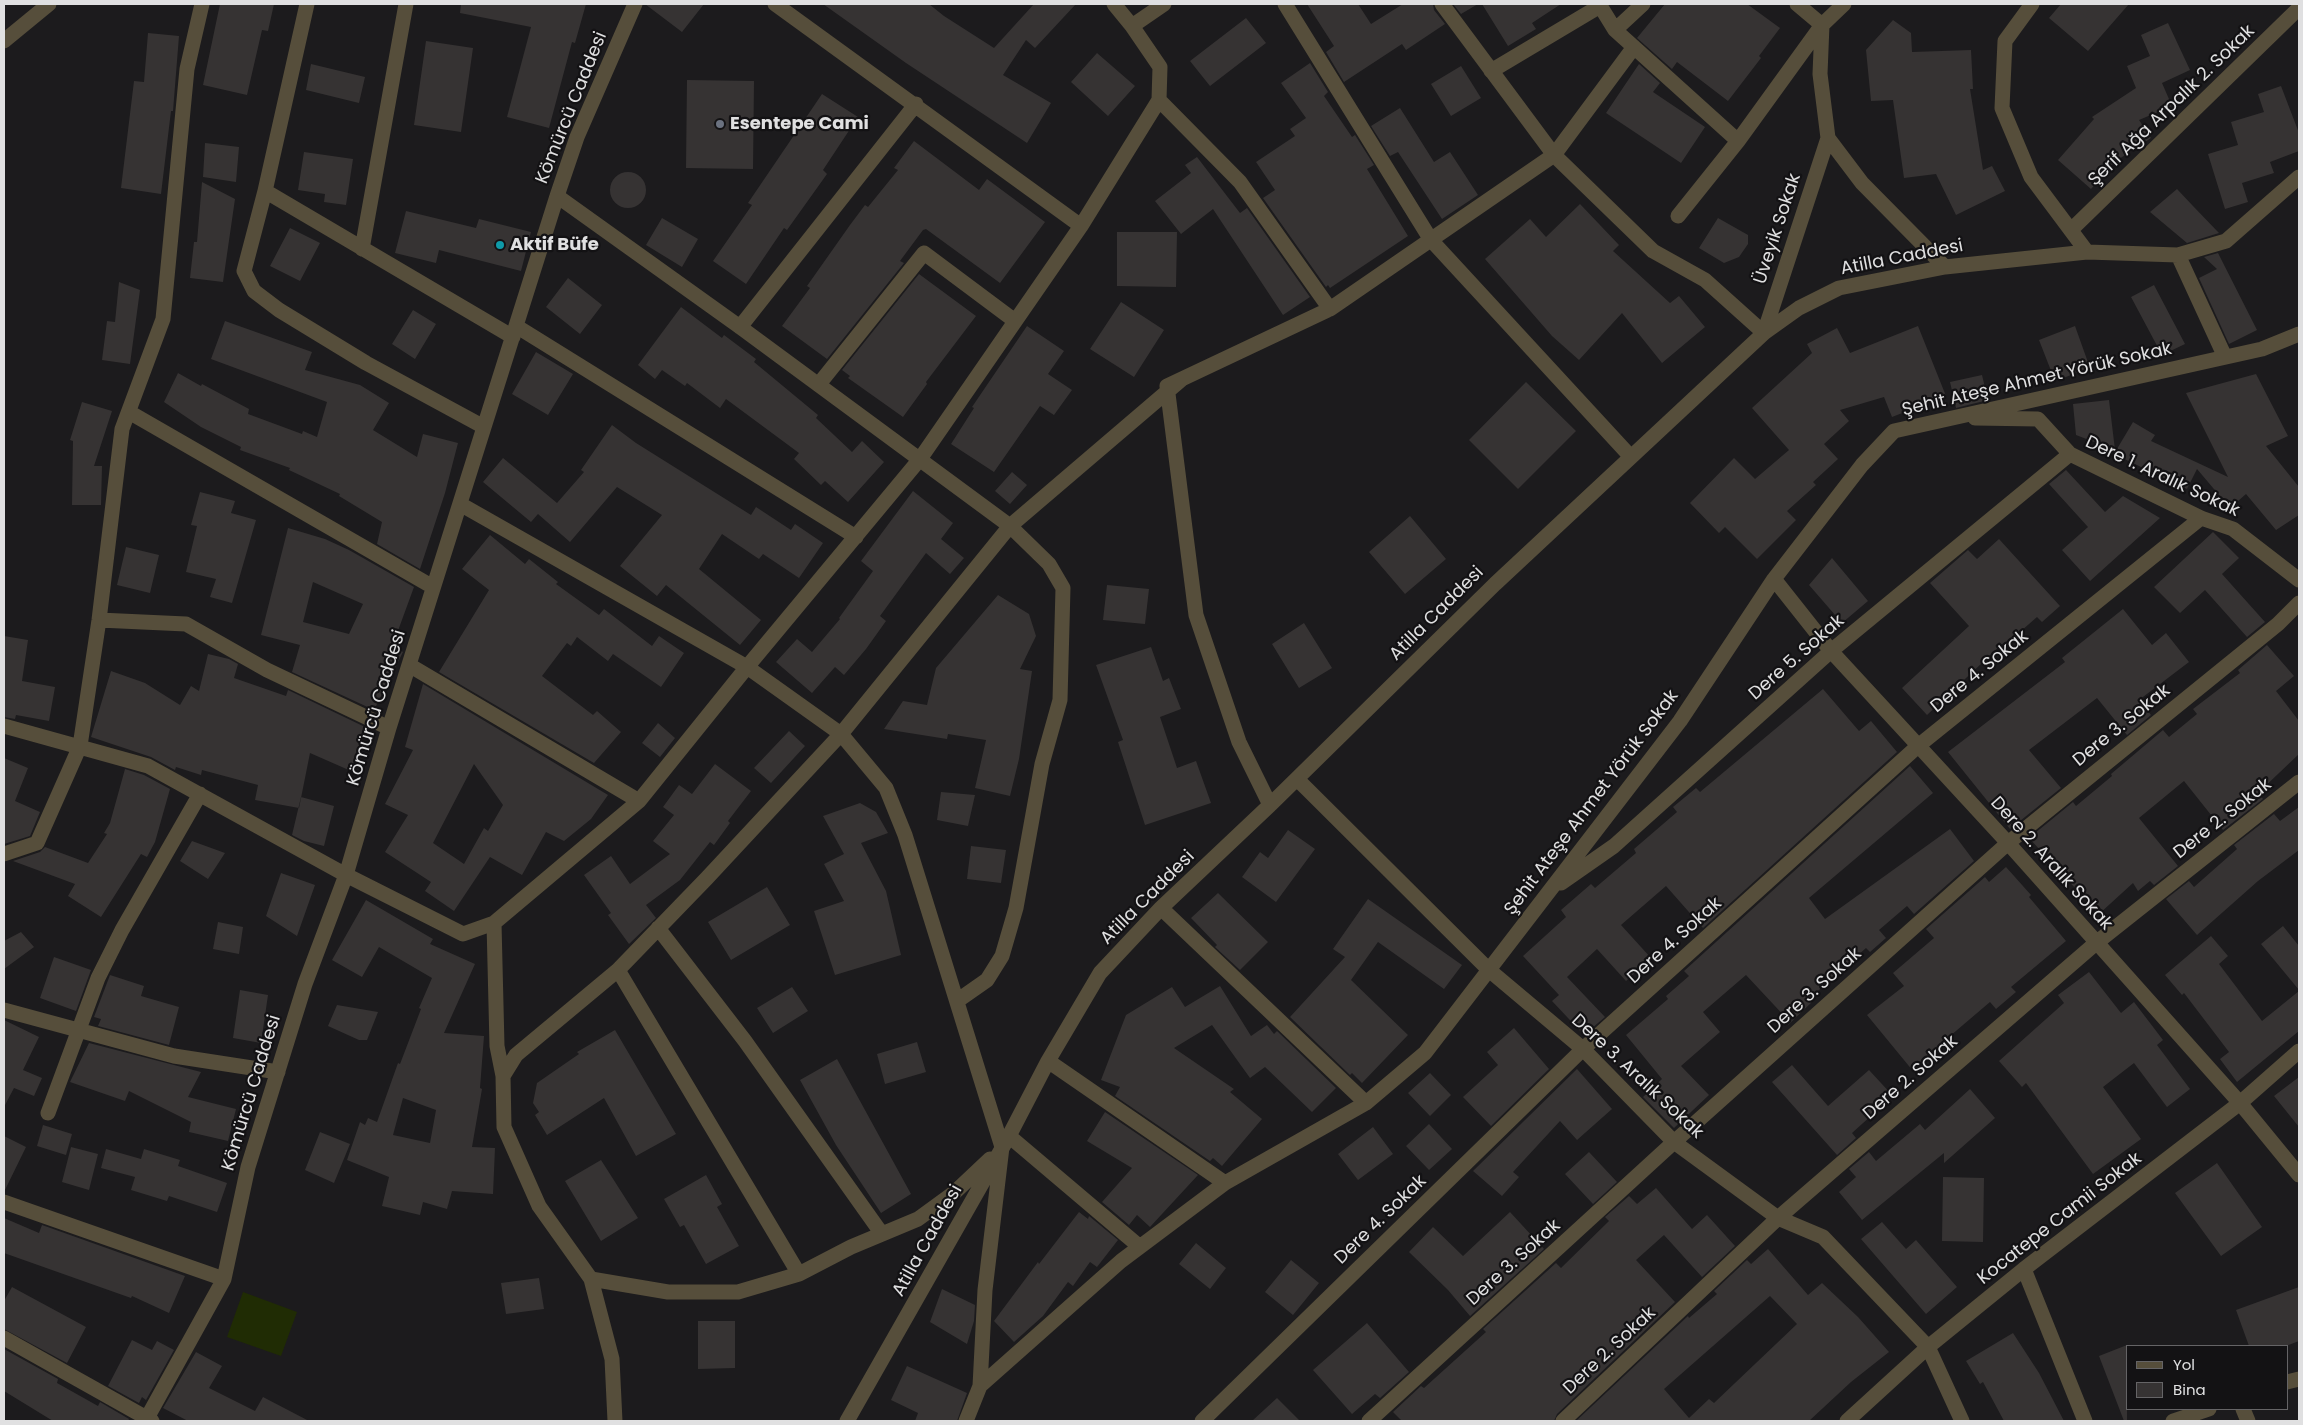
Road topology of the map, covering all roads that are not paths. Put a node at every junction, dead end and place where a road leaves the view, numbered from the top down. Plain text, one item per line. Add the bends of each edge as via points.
1 (49, 4) edge
2 (202, 4) edge
3 (307, 4) edge
4 (406, 4) edge
5 (635, 4) edge
6 (775, 4) edge
7 (1114, 4) edge
8 (1164, 4) edge
9 (1285, 4) edge
10 (1442, 4) edge
11 (1643, 4) edge
12 (1797, 4) edge
13 (1844, 4) edge
14 (2032, 4) edge
15 (1600, 5) edge
16 (2299, 8) edge
17 (1822, 25) junction
18 (1132, 26) junction
19 (1615, 30) junction
20 (4, 40) edge
21 (1634, 47) junction
22 (1491, 71) junction
23 (1159, 100) junction
24 (916, 104) junction
25 (1828, 138) junction
26 (1738, 141) junction
27 (1554, 156) junction
28 (2299, 177) edge
29 (266, 191) junction
30 (557, 196) junction
31 (1678, 216) dead end
32 (1081, 226) junction
33 (2071, 230) junction
34 (1431, 240) junction
35 (362, 249) junction
36 (2087, 252) junction
37 (2178, 255) junction
38 (1945, 267) junction
39 (1330, 309) junction
40 (1015, 321) junction
41 (740, 327) junction
42 (514, 331) junction
43 (1764, 332) junction
44 (2299, 334) edge
45 (2224, 357) junction
46 (819, 384) junction
47 (1168, 391) junction
48 (130, 412) junction
49 (1949, 418) junction
50 (484, 427) junction
51 (2070, 454) junction
52 (1631, 457) junction
53 (920, 459) junction
54 (460, 504) junction
55 (2201, 518) junction
56 (1010, 526) junction
57 (856, 537) junction
58 (1774, 578) junction
59 (2299, 580) edge
60 (433, 587) junction
61 (2299, 604) edge
62 (99, 620) junction
63 (1831, 651) junction
64 (409, 665) junction
65 (747, 667) junction
66 (4, 726) edge
67 (389, 728) junction
68 (841, 734) junction
69 (80, 746) junction
70 (1918, 746) junction
71 (1297, 779) junction
72 (2299, 782) edge
73 (200, 794) junction
74 (639, 801) junction
75 (1270, 805) junction
76 (2008, 843) junction
77 (4, 854) edge
78 (346, 875) junction
79 (1550, 891) junction
80 (1161, 908) junction
81 (494, 923) junction
82 (658, 928) junction
83 (2096, 943) junction
84 (618, 970) junction
85 (1489, 970) junction
86 (957, 1001) junction
87 (4, 1010) edge
88 (80, 1031) junction
89 (1583, 1050) junction
90 (2299, 1051) edge
91 (1048, 1061) junction
92 (278, 1072) junction
93 (503, 1076) junction
94 (1366, 1103) junction
95 (2240, 1103) junction
96 (48, 1113) dead end
97 (1005, 1142) junction
98 (1674, 1142) junction
99 (2299, 1175) edge
100 (1225, 1183) junction
101 (4, 1202) edge
102 (1778, 1218) junction
103 (882, 1234) junction
104 (1140, 1247) junction
105 (2024, 1269) junction
106 (798, 1274) junction
107 (591, 1278) junction
108 (224, 1279) junction
109 (4, 1338) edge
110 (1928, 1347) junction
111 (980, 1386) junction
112 (2206, 1410) edge
113 (150, 1420) edge
114 (615, 1421) edge
115 (847, 1421) edge
116 (966, 1421) edge
117 (1202, 1421) edge
118 (1369, 1421) edge
119 (1563, 1421) edge
120 (1847, 1421) edge
121 (1962, 1421) edge
122 (2084, 1421) edge
123 (2173, 1421) edge

1 - 20 street
2 - 48 street via 187,69 163,319
3 - 29 street
4 - 35 street
5 - 30 street, Kömürcü Caddesi via 576,137
6 - 24 street
7 - 18 street
8 - 18 street
9 - 34 street
10 - 22 street
11 - 19 street
12 - 17 street
13 - 17 street
14 - 33 street via 2005,41 2002,108 2031,177
15 - 19 street
15 - 22 street
16 - 33 street, Şerif Ağa Arpalık 2. Sokak
17 - 25 street, Üveyik Sokak via 1820,74
17 - 26 street
18 - 23 street via 1160,67
19 - 21 street
21 - 26 street
21 - 27 street
22 - 27 street
23 - 32 street
23 - 39 street via 1240,182
24 - 32 street
24 - 41 street
25 - 38 street via 1862,182
25 - 43 street, Üveyik Sokak
26 - 31 street
27 - 34 street
27 - 43 street via 1653,251 1705,280
28 - 37 street, Atilla Caddesi via 2226,241
29 - 35 street
29 - 50 street via 244,271 254,291 366,364
30 - 41 street
30 - 42 street, Kömürcü Caddesi
32 - 40 street
33 - 36 street
34 - 39 street
34 - 52 street
35 - 42 street
36 - 37 street, Atilla Caddesi
36 - 38 street, Atilla Caddesi
37 - 45 street
38 - 43 street, Atilla Caddesi via 1839,288 1799,308
39 - 47 street via 1167,386
40 - 46 street via 924,253
40 - 53 street
41 - 46 street
42 - 50 street, Kömürcü Caddesi
42 - 57 street
43 - 52 street, Atilla Caddesi
44 - 45 street, Şehit Ateşe Ahmet Yörük Sokak via 2262,350
45 - 49 street, Şehit Ateşe Ahmet Yörük Sokak
46 - 53 street
47 - 56 street
47 - 75 street via 1196,615 1239,742
48 - 60 street
48 - 62 street via 122,430
49 - 51 street, Dere 1. Aralık Sokak via 2038,419
49 - 58 street, Şehit Ateşe Ahmet Yörük Sokak via 1894,431 1862,465
50 - 54 street, Kömürcü Caddesi
51 - 55 street, Dere 1. Aralık Sokak
51 - 63 street, Dere 5. Sokak
52 - 71 street, Atilla Caddesi via 1495,584
53 - 56 street
53 - 57 street
54 - 60 street, Kömürcü Caddesi
54 - 65 street
55 - 59 street, Dere 1. Aralık Sokak via 2233,529
55 - 70 street, Dere 4. Sokak
56 - 68 street
56 - 86 street via 1049,564 1063,588 1060,700 1042,764 1016,908 1002,956 987,980
57 - 65 street
58 - 63 street, Dere 2. Aralık Sokak
58 - 79 street, Şehit Ateşe Ahmet Yörük Sokak via 1680,721
60 - 64 street, Kömürcü Caddesi
61 - 76 street, Dere 3. Sokak
62 - 67 street via 186,624 266,670
62 - 69 street
63 - 70 street, Dere 2. Aralık Sokak
63 - 79 street, Dere 5. Sokak via 1614,846
64 - 67 street, Kömürcü Caddesi
64 - 74 street
65 - 68 street
65 - 74 street
66 - 69 street
67 - 78 street, Kömürcü Caddesi
68 - 82 street
68 - 86 street via 886,788 905,835
69 - 73 street via 148,766
69 - 77 street via 37,843
70 - 76 street, Dere 2. Aralık Sokak
70 - 89 street, Dere 4. Sokak
71 - 75 street, Atilla Caddesi
71 - 85 street, Dere 3. Aralık Sokak
72 - 83 street, Dere 2. Sokak
73 - 78 street
73 - 88 street via 122,930 98,978
74 - 81 street
75 - 80 street, Atilla Caddesi
76 - 83 street, Dere 2. Aralık Sokak
76 - 98 street, Dere 3. Sokak
78 - 81 street via 463,934
78 - 92 street, Kömürcü Caddesi via 305,984
79 - 85 street, Şehit Ateşe Ahmet Yörük Sokak
80 - 91 street, Atilla Caddesi via 1100,973
80 - 94 street
81 - 93 street via 497,1046
82 - 84 street
82 - 103 street via 745,1041
83 - 95 street, Dere 2. Aralık Sokak
83 - 102 street, Dere 2. Sokak
84 - 93 street via 516,1055
84 - 106 street
85 - 89 street, Dere 3. Aralık Sokak
85 - 94 street, Şehit Ateşe Ahmet Yörük Sokak via 1425,1053
86 - 97 street
87 - 88 street
88 - 92 street via 174,1056
88 - 96 street
89 - 98 street, Dere 3. Aralık Sokak
89 - 117 street, Dere 4. Sokak
90 - 95 street, Kocatepe Camii Sokak
91 - 97 street, Atilla Caddesi
91 - 100 street
92 - 108 street, Kömürcü Caddesi via 248,1167
93 - 107 street via 504,1127 539,1206
94 - 100 street, Şehit Ateşe Ahmet Yörük Sokak
95 - 99 street, Dere 2. Aralık Sokak
95 - 105 street, Kocatepe Camii Sokak
97 - 103 street via 956,1192 918,1219
97 - 104 street
97 - 111 street via 986,1290
97 - 115 street, Atilla Caddesi
98 - 102 street, Dere 3. Aralık Sokak
98 - 118 street, Dere 3. Sokak
100 - 104 street, Şehit Ateşe Ahmet Yörük Sokak
101 - 108 street
102 - 110 street, Dere 3. Aralık Sokak via 1823,1237
102 - 119 street, Dere 2. Sokak
103 - 106 street
104 - 111 street, Şehit Ateşe Ahmet Yörük Sokak
105 - 110 street, Kocatepe Camii Sokak
105 - 122 street
106 - 107 street via 738,1292 668,1292
107 - 114 street via 612,1359
108 - 113 street, Kömürcü Caddesi
109 - 113 street
110 - 120 street, Kocatepe Camii Sokak
110 - 121 street, Dere 3. Aralık Sokak
111 - 116 street, Şehit Ateşe Ahmet Yörük Sokak
112 - 123 street

